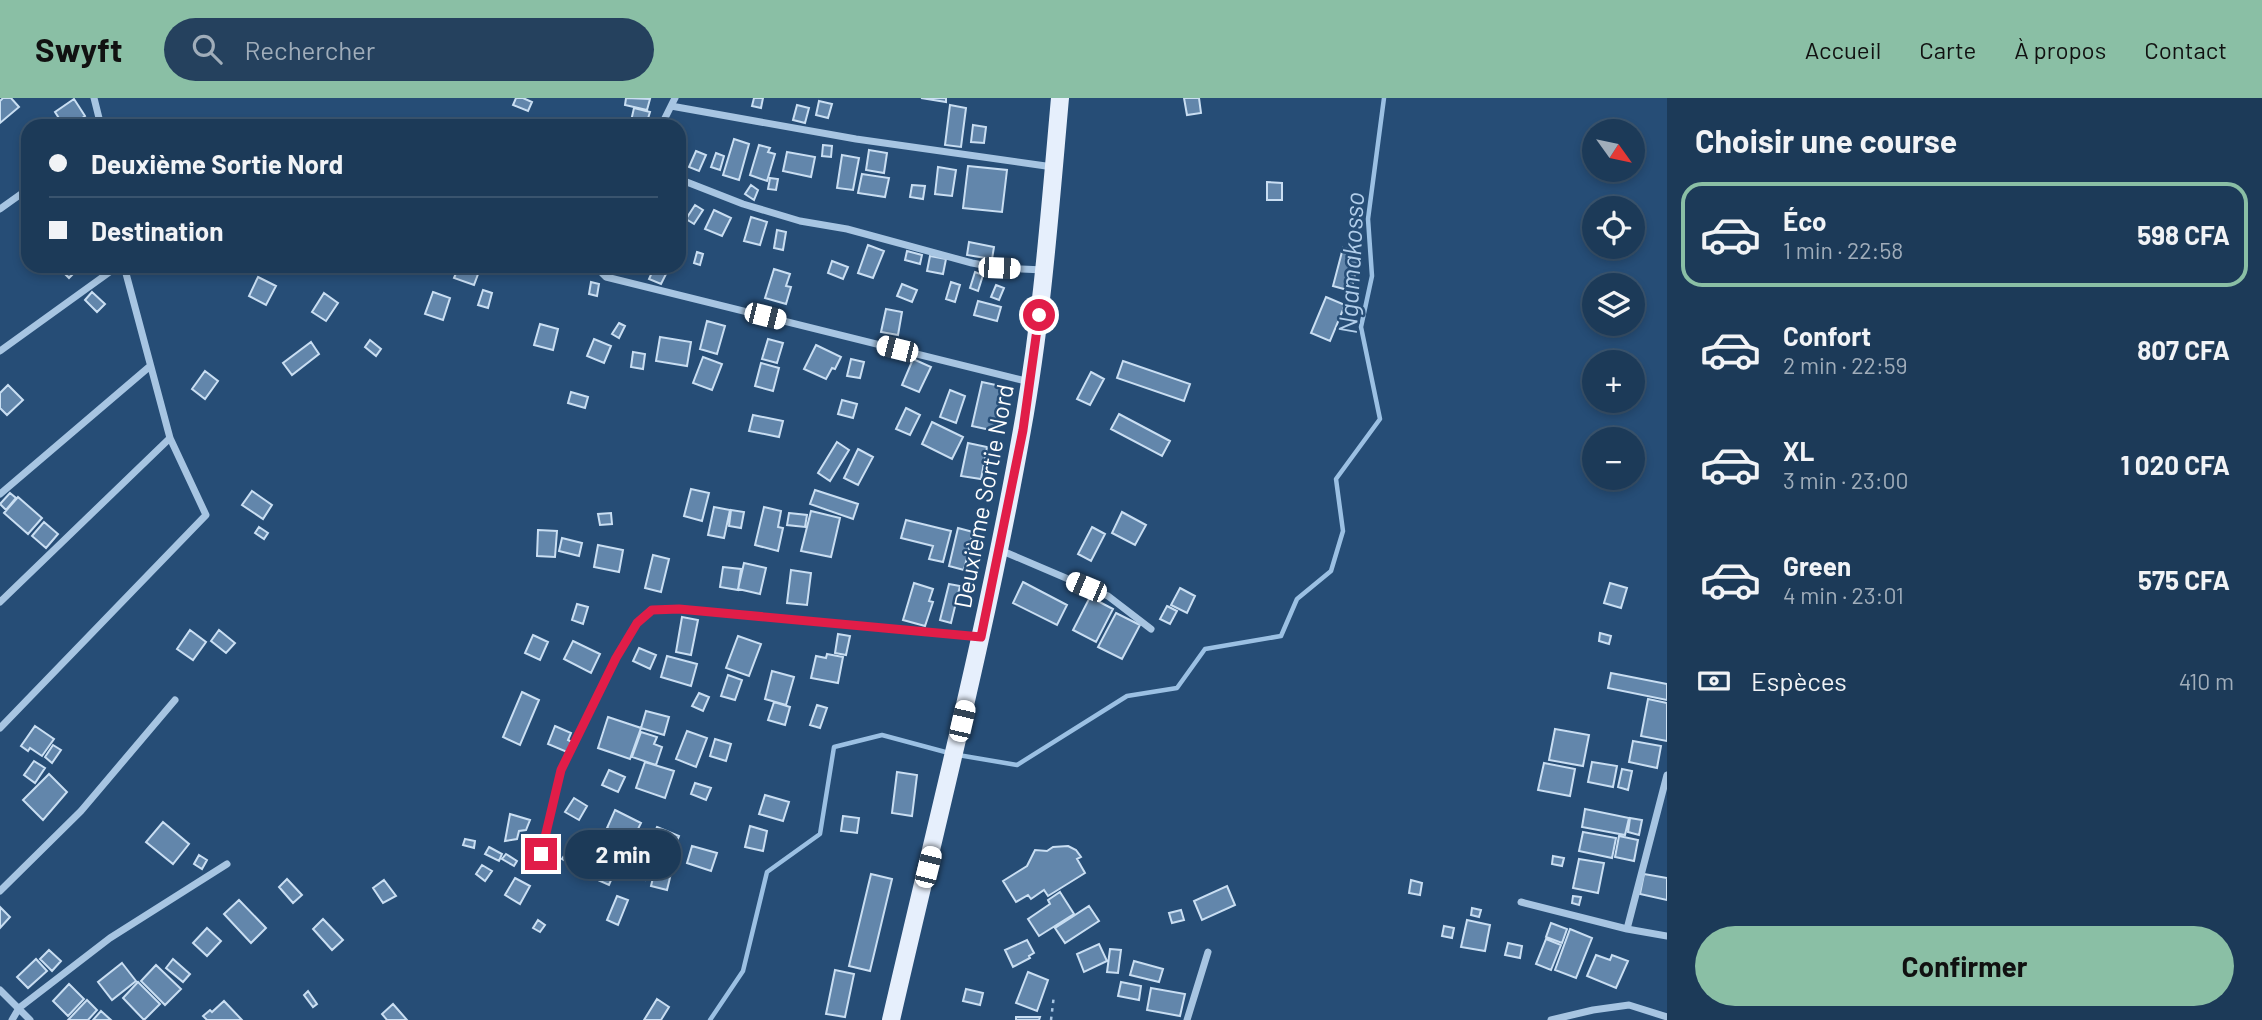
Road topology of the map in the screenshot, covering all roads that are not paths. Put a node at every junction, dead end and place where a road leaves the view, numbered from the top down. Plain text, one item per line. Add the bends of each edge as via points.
1 (94, 98) edge
2 (1060, 98) edge
3 (673, 102) edge
4 (99, 119) edge
5 (664, 119) edge
6 (1054, 167) junction
7 (686, 182) edge
8 (21, 194) edge
9 (0, 209) edge
10 (1045, 270) junction
11 (108, 273) edge
12 (126, 273) edge
13 (602, 273) edge
14 (0, 351) edge
15 (149, 367) junction
16 (1030, 382) junction
17 (170, 438) junction
18 (0, 494) edge
19 (999, 549) junction
20 (0, 602) edge
21 (1151, 629) dead end
22 (981, 637) junction
23 (174, 700) dead end
24 (0, 728) edge
25 (1667, 775) edge
26 (541, 854) dead end
27 (227, 864) dead end
28 (0, 891) edge
29 (1521, 902) dead end
30 (1627, 929) junction
31 (1667, 936) edge
32 (1208, 952) dead end
33 (0, 990) edge
34 (19, 1008) junction
35 (1667, 1017) edge
36 (12, 1020) edge
37 (30, 1020) edge
38 (891, 1020) edge
39 (1186, 1020) edge
40 (1551, 1020) edge

1 - 4 street
2 - 6 main road, Deuxième Sortie Nord
3 - 5 street
3 - 6 street via 856,139
6 - 10 main road, Deuxième Sortie Nord
7 - 10 street via 800,221 972,263
8 - 9 street
10 - 16 main road, Deuxième Sortie Nord
11 - 14 street
12 - 15 street
13 - 16 street
15 - 17 street
15 - 18 street
16 - 19 main road, Deuxième Sortie Nord
17 - 20 street
17 - 24 street via 206,515
19 - 21 street via 1108,596
19 - 22 main road, Deuxième Sortie Nord
22 - 26 street via 652,610 637,623 616,658 561,770
22 - 38 main road, Deuxième Sortie Nord
23 - 28 street via 81,811
25 - 30 street
27 - 34 street via 110,938
29 - 30 street
30 - 31 street
32 - 39 street
33 - 34 street
34 - 36 street
34 - 37 street
35 - 40 street via 1629,1005

